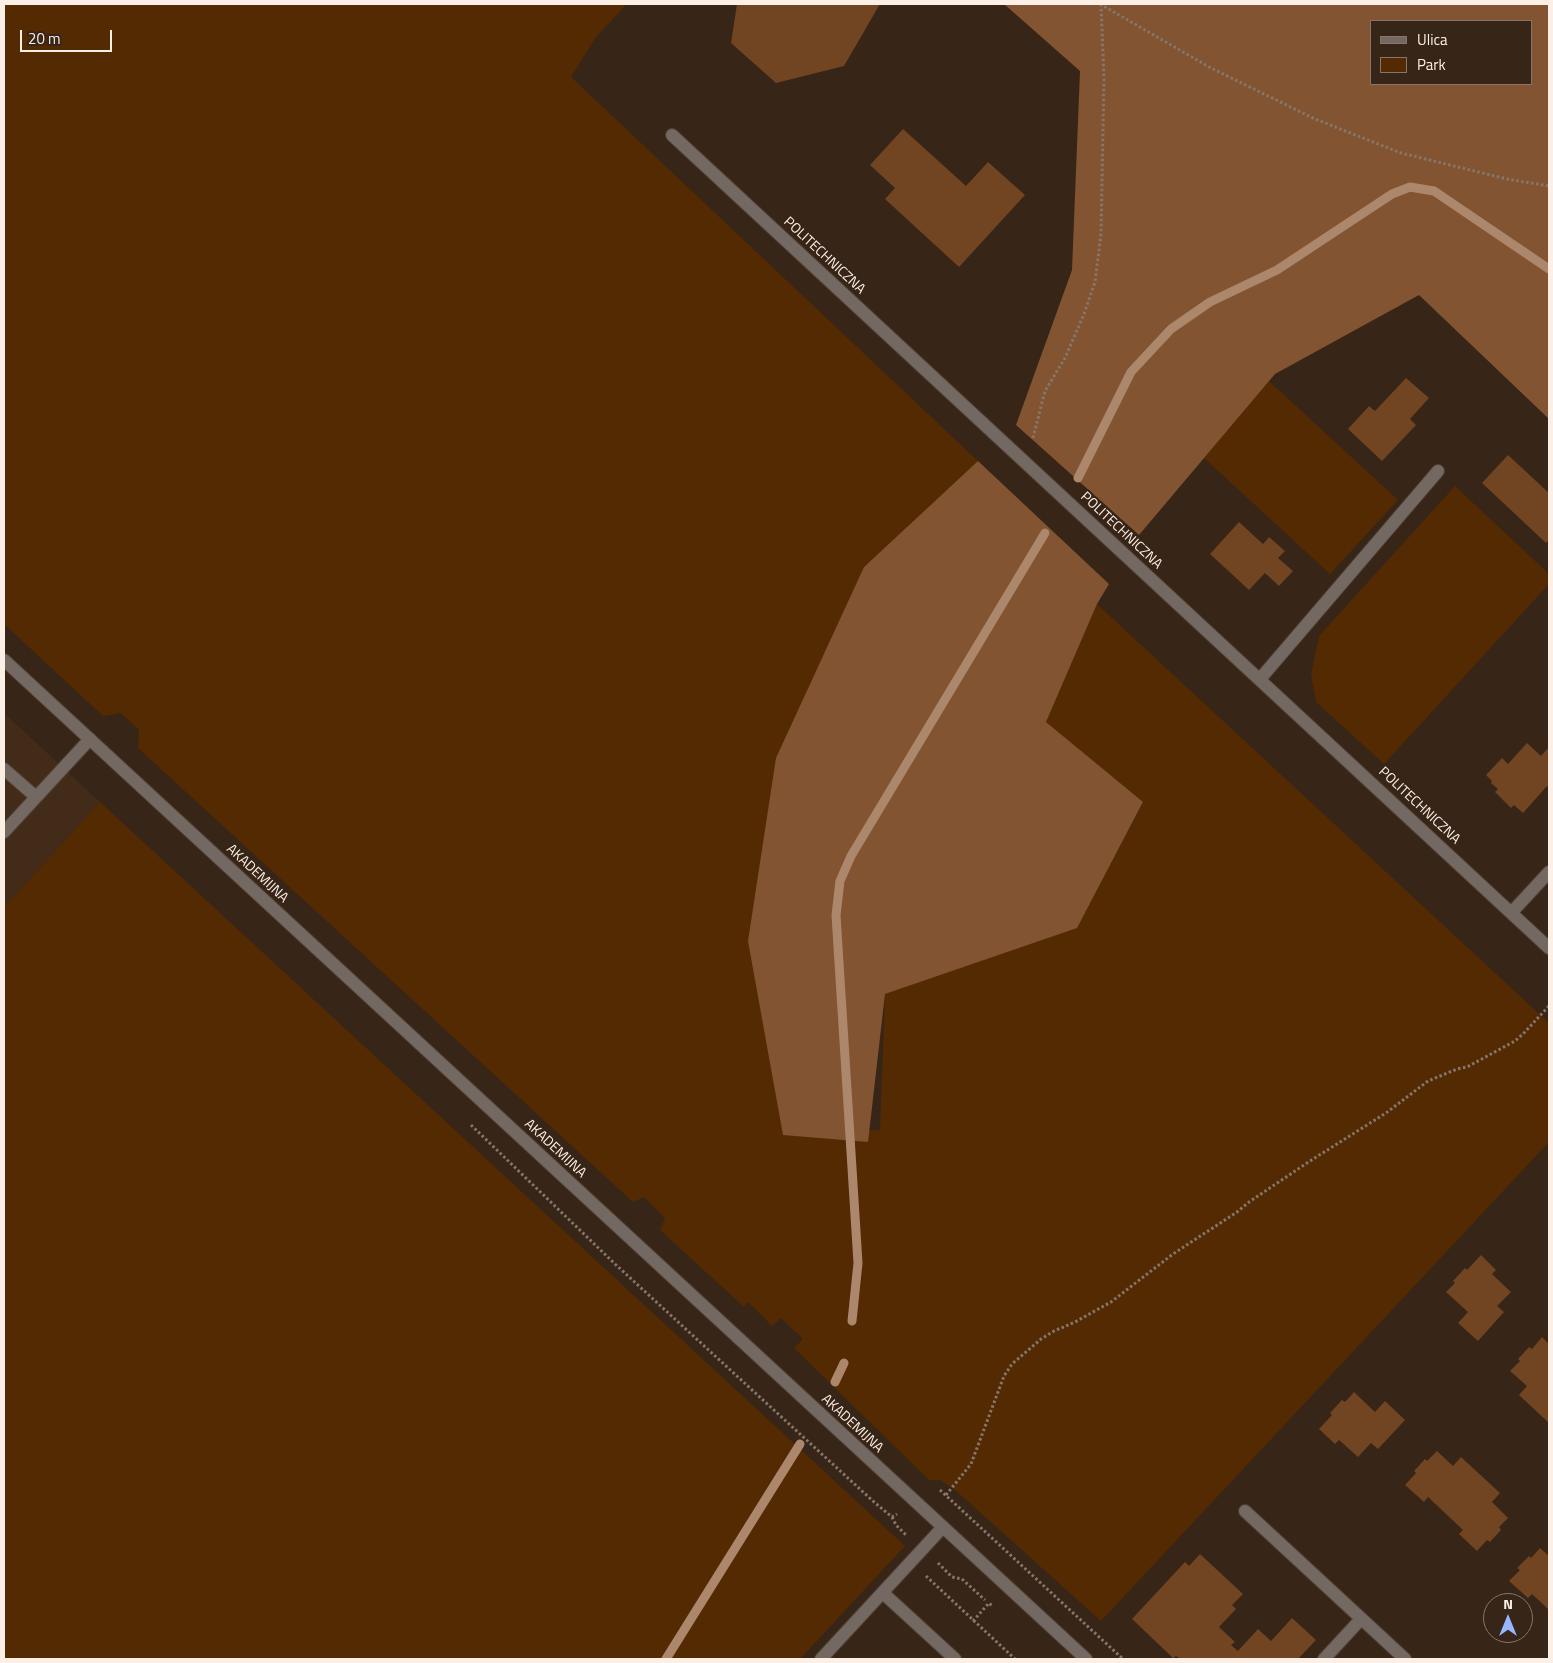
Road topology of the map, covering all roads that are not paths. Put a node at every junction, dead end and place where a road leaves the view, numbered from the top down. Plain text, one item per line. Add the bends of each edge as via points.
1 (672, 135) dead end
2 (1438, 471) dead end
3 (4, 660) edge
4 (1260, 680) junction
5 (90, 739) junction
6 (4, 769) edge
7 (36, 797) junction
8 (4, 832) edge
9 (1549, 872) edge
10 (1512, 912) junction
11 (1549, 948) edge
12 (1245, 1511) dead end
13 (943, 1527) junction
14 (883, 1593) junction
15 (1361, 1619) junction
16 (821, 1659) edge
17 (955, 1659) edge
18 (1086, 1659) edge
19 (1324, 1659) edge
20 (1405, 1659) edge

1 - 4 street, POLITECHNICZNA
2 - 4 street
3 - 5 street, AKADEMIJNA
4 - 10 street, POLITECHNICZNA
5 - 7 street
5 - 13 street, AKADEMIJNA
6 - 7 street
7 - 8 street
9 - 10 street
10 - 11 street, POLITECHNICZNA
12 - 15 street
13 - 14 street
13 - 18 street, AKADEMIJNA
14 - 16 street
14 - 17 street
15 - 19 street
15 - 20 street

